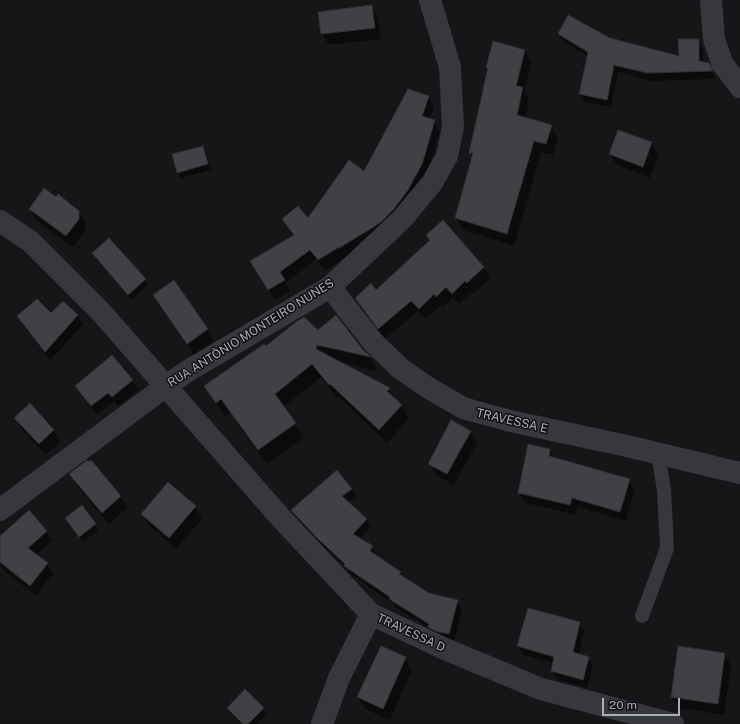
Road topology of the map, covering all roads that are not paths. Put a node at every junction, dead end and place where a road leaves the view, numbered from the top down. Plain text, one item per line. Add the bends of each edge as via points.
1 (430, 0) edge
2 (711, 0) edge
3 (740, 87) edge
4 (0, 220) edge
5 (330, 286) junction
6 (166, 386) junction
7 (658, 454) junction
8 (740, 473) edge
9 (0, 510) edge
10 (370, 614) junction
11 (642, 616) dead end
12 (322, 724) edge
13 (673, 724) edge

1 - 5 street, RUA ANTÔNIO MONTEIRO NUNES via 450,67 453,127 447,156 432,183 402,219
2 - 3 street via 714,39 722,63
4 - 6 street, TRAVESSA D via 30,241 96,306
5 - 6 street, RUA ANTÔNIO MONTEIRO NUNES
5 - 7 street, TRAVESSA E via 373,342 401,369 427,388 463,408
6 - 9 street, RUA ANTÔNIO MONTEIRO NUNES
6 - 10 street, TRAVESSA D via 280,517
7 - 8 street, TRAVESSA E
7 - 11 lane via 664,490 667,548
10 - 12 street via 339,678
10 - 13 street, TRAVESSA D via 541,690

